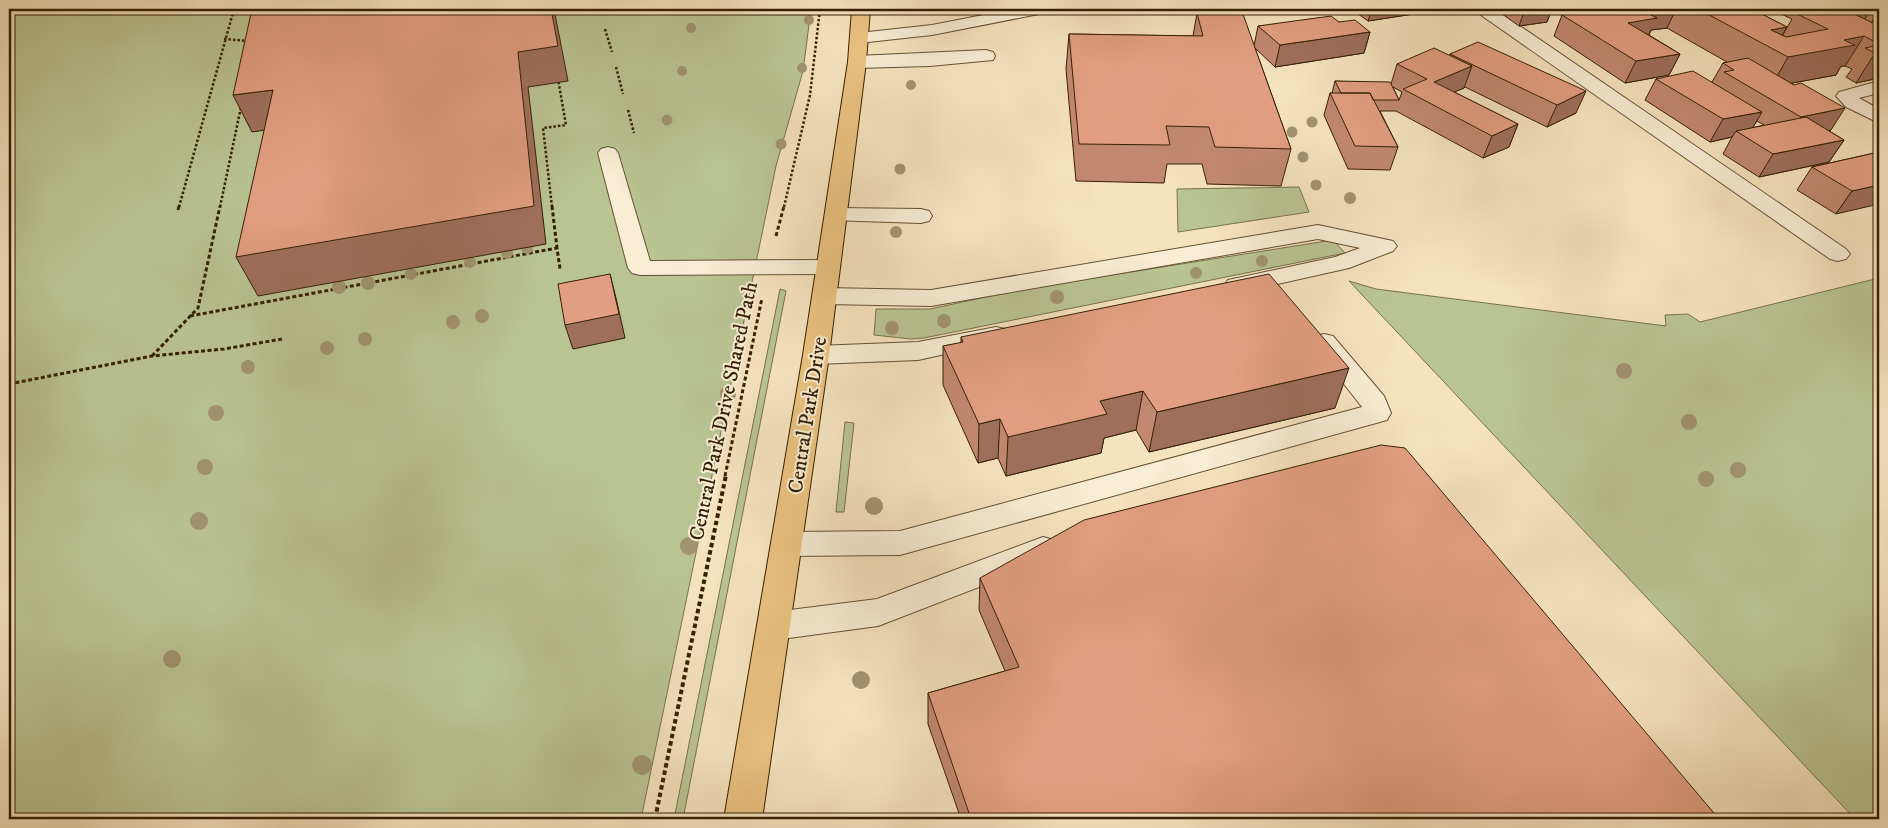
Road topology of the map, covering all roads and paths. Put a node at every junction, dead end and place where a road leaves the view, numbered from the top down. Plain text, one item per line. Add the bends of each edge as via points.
1 (234, 9) edge
2 (262, 9) edge
3 (600, 9) edge
4 (820, 9) edge
5 (861, 9) edge
6 (1039, 9) edge
7 (1484, 9) edge
8 (602, 14) dead end
9 (605, 29) dead end
10 (224, 39) junction
11 (255, 41) edge
12 (858, 50) junction
13 (612, 52) dead end
14 (986, 56) dead end
15 (616, 67) dead end
16 (557, 74) edge
17 (1879, 87) edge
18 (623, 94) dead end
19 (243, 98) edge
20 (628, 110) dead end
21 (1879, 117) edge
22 (636, 141) dead end
23 (608, 153) dead end
24 (178, 210) dead end
25 (836, 214) junction
26 (921, 216) dead end
27 (557, 248) junction
28 (1838, 254) dead end
29 (768, 266) junction
30 (828, 267) junction
31 (560, 269) dead end
32 (1216, 289) edge
33 (825, 296) junction
34 (190, 316) junction
35 (1312, 327) edge
36 (1014, 331) edge
37 (282, 339) dead end
38 (816, 354) junction
39 (152, 356) junction
40 (9, 384) edge
41 (1073, 539) edge
42 (786, 544) junction
43 (774, 626) junction
44 (655, 819) edge
45 (743, 819) edge

1 - 2 path
1 - 10 path
3 - 8 path
4 - 29 path, Central Park Drive Shared Path via 819,51
5 - 12 main road, Central Park Drive
6 - 12 lane via 932,30
7 - 28 lane
9 - 13 path
10 - 11 path
10 - 24 path
12 - 14 lane via 930,60
12 - 25 main road, Central Park Drive
15 - 18 path
16 - 27 path via 566,125 543,128
17 - 21 lane via 1846,96 1853,104
19 - 34 path via 198,308
20 - 22 path
23 - 29 lane via 640,268
25 - 26 lane
25 - 30 main road, Central Park Drive
27 - 31 path
27 - 34 path
29 - 30 lane
29 - 44 path, Central Park Drive Shared Path
30 - 33 main road, Central Park Drive
32 - 33 lane via 1341,263 1385,246 1318,232 931,298
33 - 38 main road, Central Park Drive
34 - 39 path
35 - 42 lane via 1374,403 1377,413 900,543
36 - 38 lane via 918,351
37 - 39 path
38 - 42 main road, Central Park Drive
39 - 40 path
41 - 43 lane via 878,612
42 - 43 main road, Central Park Drive
43 - 45 main road, Central Park Drive

